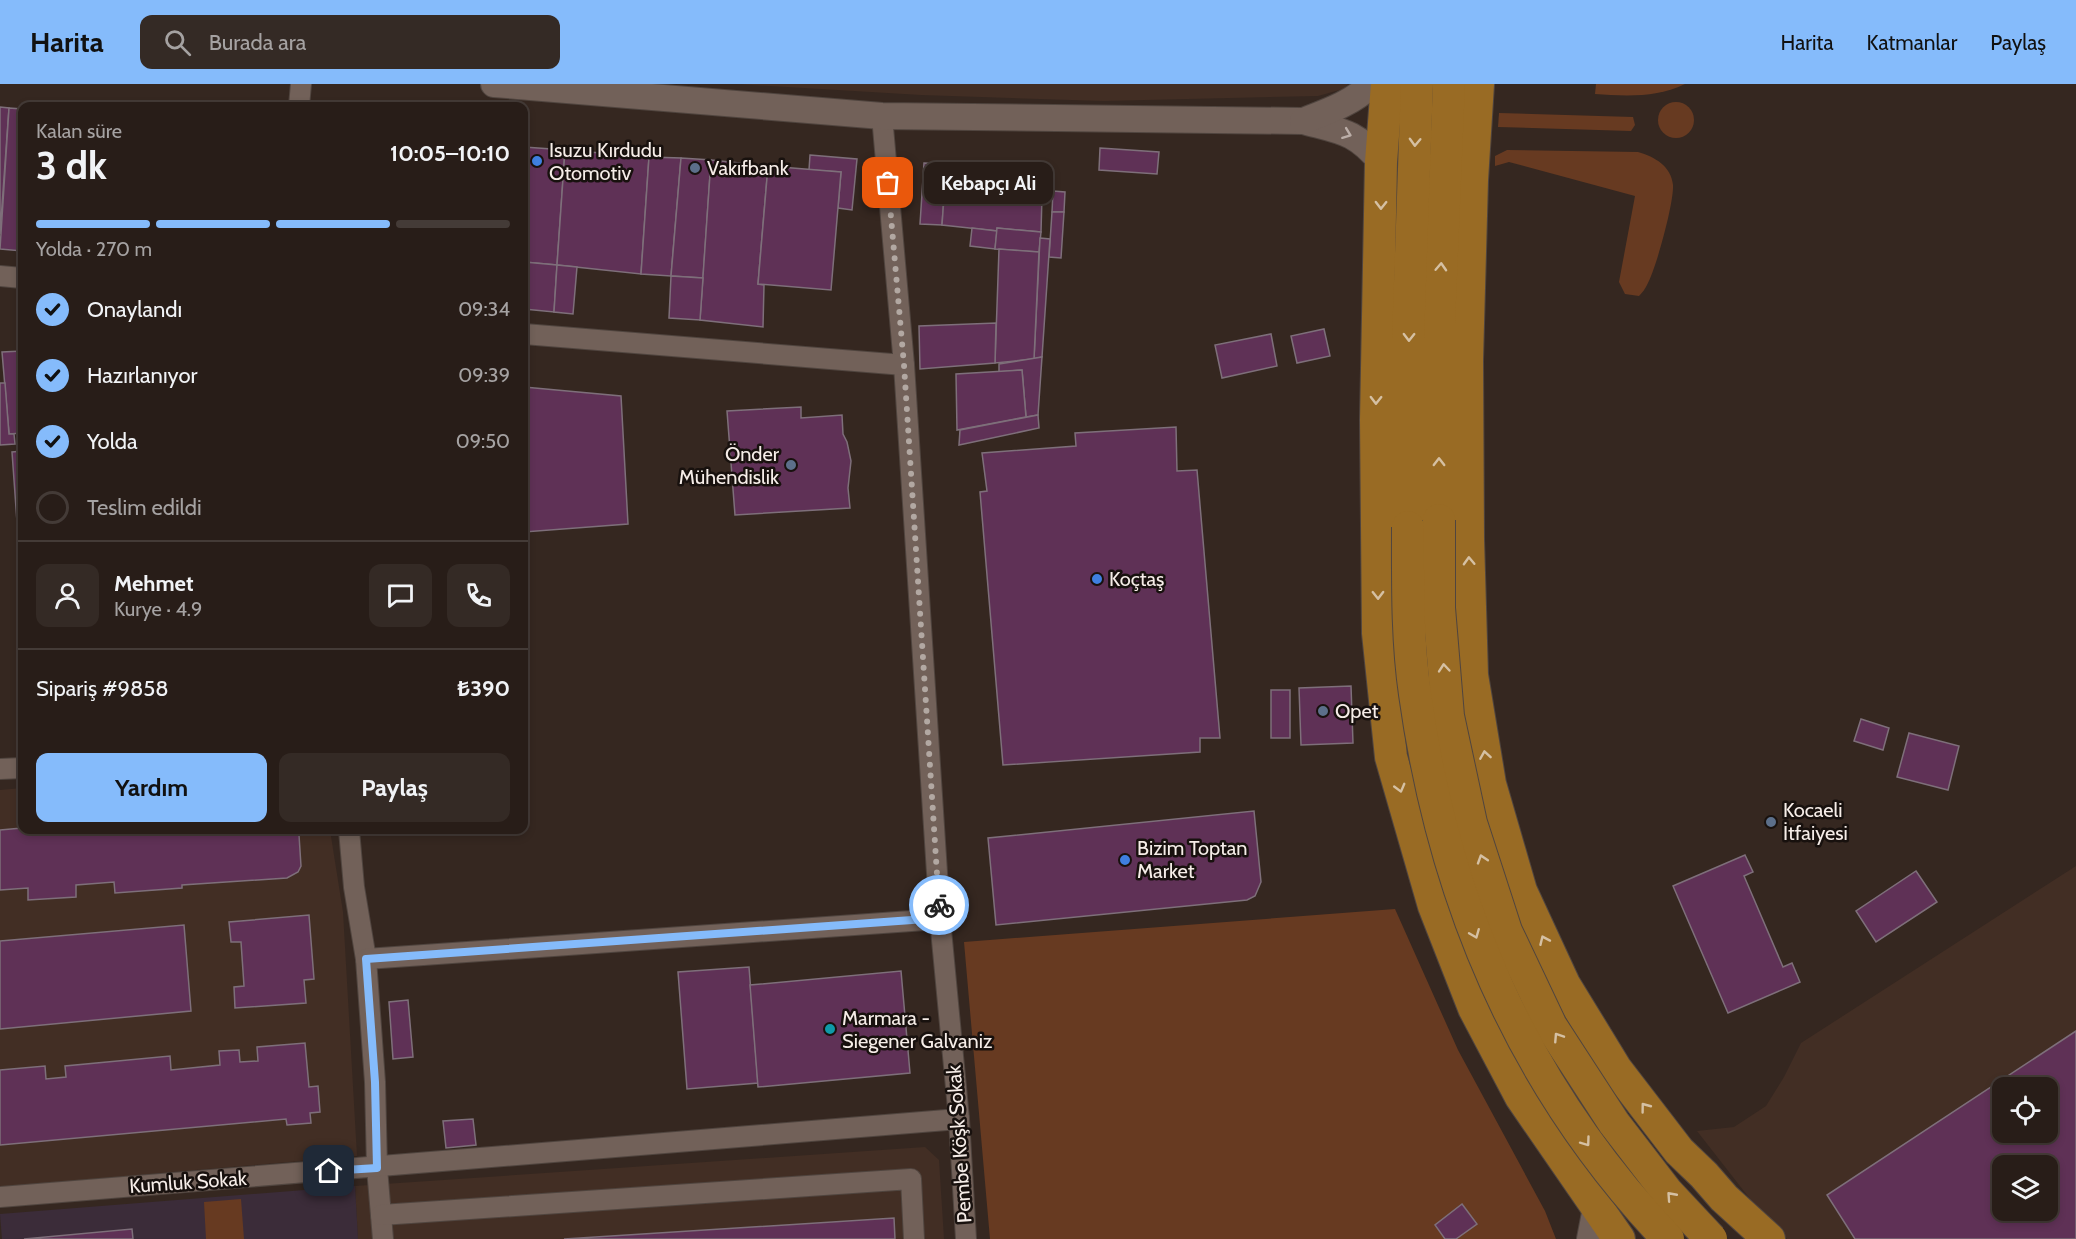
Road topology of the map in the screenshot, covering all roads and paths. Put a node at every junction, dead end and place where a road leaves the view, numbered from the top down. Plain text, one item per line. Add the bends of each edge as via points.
1 (301, 84) edge
2 (494, 84) edge
3 (1372, 84) edge
4 (1387, 84) edge
5 (1417, 84) edge
6 (1449, 84) edge
7 (1478, 84) edge
8 (299, 102) edge
9 (882, 116) junction
10 (1303, 121) junction
11 (1381, 162) junction
12 (0, 276) edge
13 (18, 278) edge
14 (528, 334) edge
15 (904, 365) junction
16 (18, 768) edge
17 (0, 769) edge
18 (349, 834) edge
19 (940, 918) junction
20 (366, 959) junction
21 (1616, 1069) junction
22 (1521, 1097) junction
23 (959, 1119) junction
24 (1679, 1151) junction
25 (377, 1168) junction
26 (0, 1197) edge
27 (1724, 1198) junction
28 (1596, 1208) junction
29 (381, 1215) junction
30 (383, 1239) edge
31 (914, 1239) edge
32 (966, 1239) edge
33 (1590, 1239) edge
34 (1619, 1239) edge
35 (1668, 1239) edge
36 (1710, 1239) edge
37 (1769, 1239) edge

1 - 8 street
2 - 9 street
3 - 10 street via 1341,107
4 - 11 main road
5 -> 35 main road, bridge via 1408,339 1407,598 1414,692 1430,782 1469,917 1505,1006 1541,1074 1586,1143
36 -> 6 main road, bridge via 1667,1192 1614,1123 1551,1026 1506,931 1471,824 1448,716 1439,608 1439,324
21 -> 7 main road via 1564,984 1521,891 1490,784 1472,675 1467,360
9 - 10 street
9 - 15 street, Pembe Köşk Sokak
10 -> 11 street via 1357,138
11 -> 22 main road via 1376,420 1378,633 1391,757 1434,906 1474,1008
12 - 13 street
14 - 15 street
15 - 19 street, Pembe Köşk Sokak
16 - 17 street
18 - 20 street
19 - 20 street
19 - 23 street, Pembe Köşk Sokak
20 - 25 street
21 - 22 main road via 1609,1091 1584,1110 1553,1114
24 -> 21 main road
22 - 28 main road
23 - 25 street, Kumluk Sokak
23 - 32 street, Pembe Köşk Sokak
24 - 27 main road
24 - 28 main road via 1658,1150 1625,1163 1603,1182
25 - 26 street, Kumluk Sokak
25 - 29 street
27 - 36 main road
27 - 37 main road
28 - 33 street
28 - 34 main road
29 - 30 street
29 - 31 street via 911,1179

